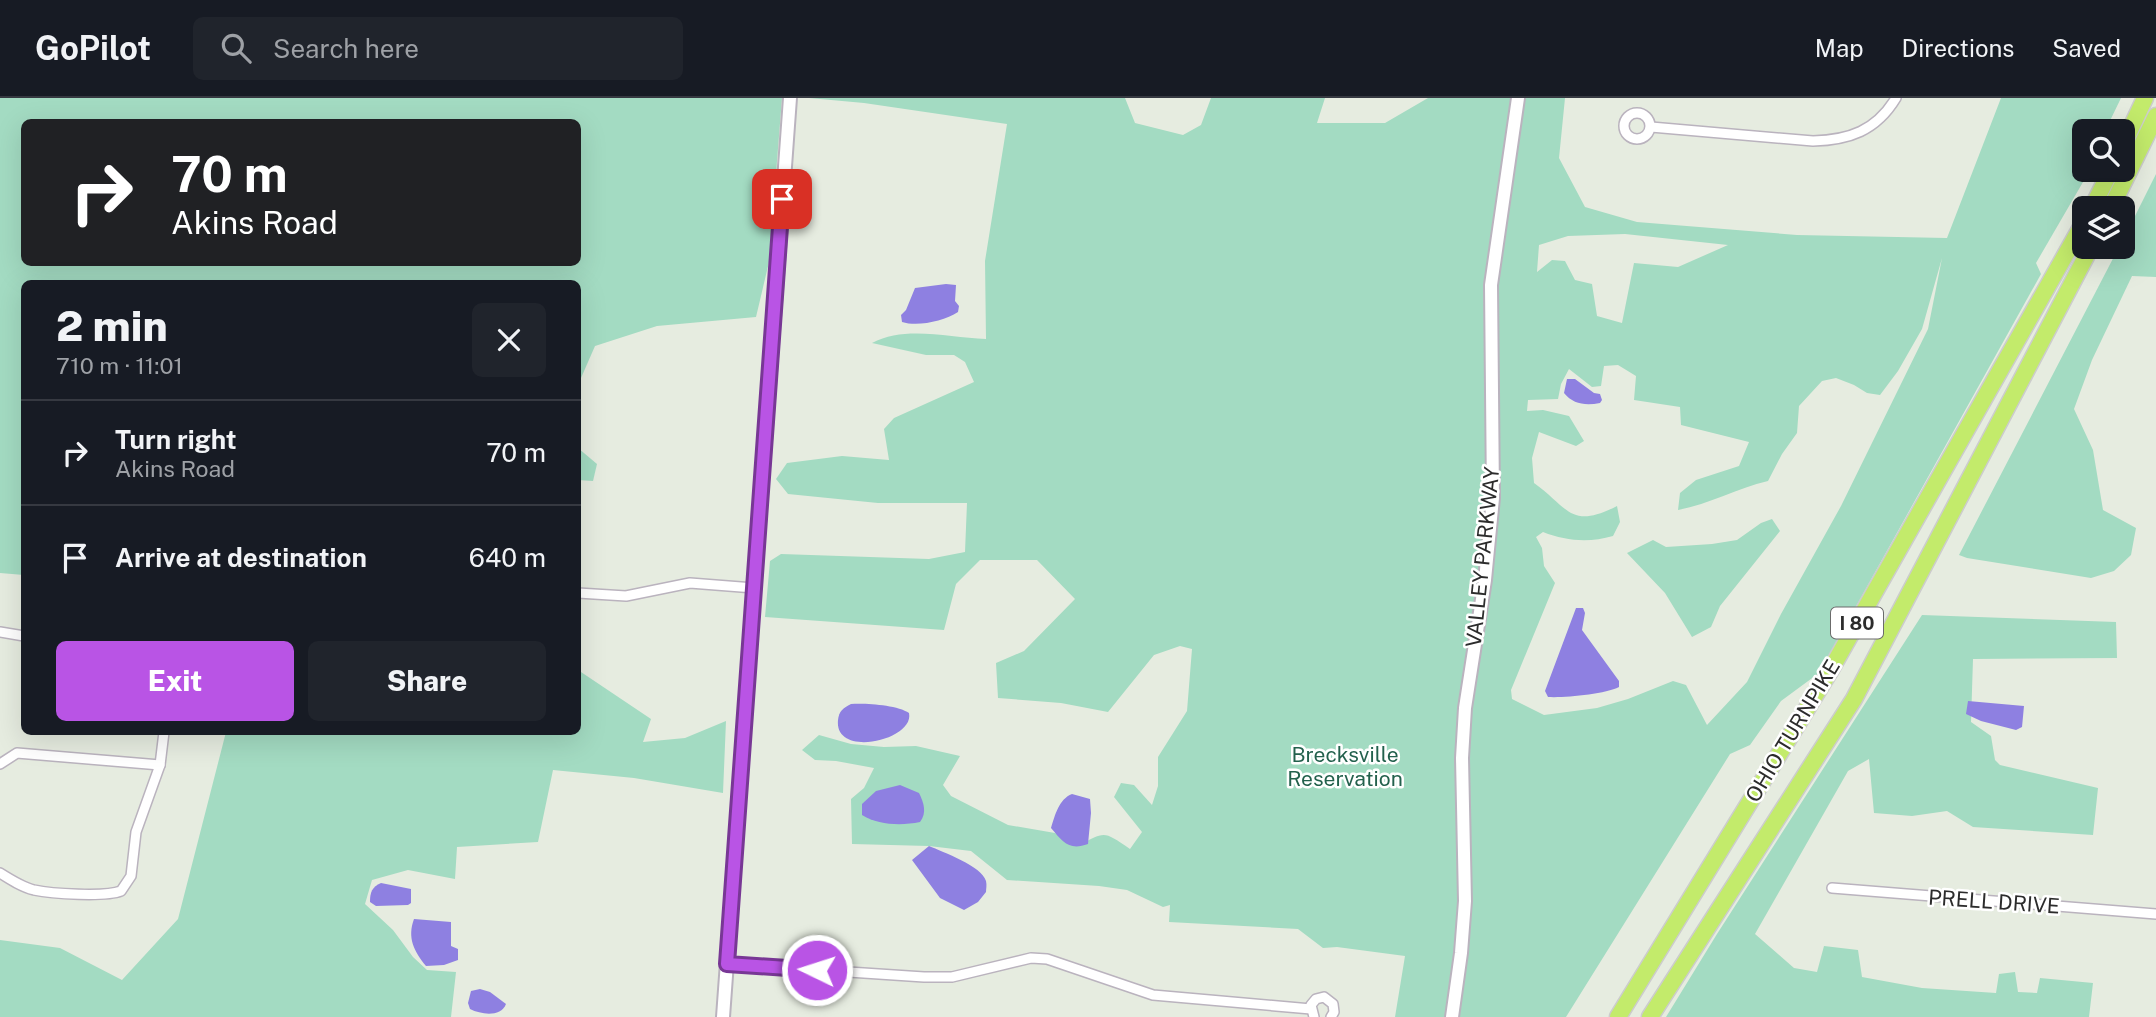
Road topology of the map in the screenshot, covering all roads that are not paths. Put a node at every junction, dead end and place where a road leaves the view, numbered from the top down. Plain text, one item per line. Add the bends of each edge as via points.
1 (790, 98) edge
2 (1518, 98) edge
3 (1896, 98) edge
4 (2145, 98) edge
5 (2156, 116) edge
6 (2135, 119) edge
7 (1651, 127) dead end
8 (2117, 196) edge
9 (2072, 243) edge
10 (2085, 259) edge
11 (754, 588) junction
12 (581, 593) edge
13 (0, 632) edge
14 (21, 636) edge
15 (164, 735) edge
16 (0, 764) edge
17 (160, 765) junction
18 (0, 873) edge
19 (1832, 888) dead end
20 (2156, 914) edge
21 (727, 964) junction
22 (1313, 1013) edge
23 (723, 1017) edge
24 (1331, 1017) edge
25 (1452, 1017) edge
26 (1618, 1017) edge
27 (1650, 1017) edge

1 - 11 street
2 - 25 street, VALLEY PARKWAY via 1491,285 1493,498 1465,708 1465,901
3 - 7 street via 1869,127 1839,140
4 - 6 highway
5 - 8 highway
9 - 26 highway, OHIO TURNPIKE / I 80 via 1830,671
10 - 27 highway, OHIO TURNPIKE / I 80 via 1854,698
11 - 12 street via 690,583 626,596
11 - 21 street
13 - 14 street
15 - 17 street
16 - 17 street via 18,753
17 - 18 street via 136,832 131,876 121,891 36,891
19 - 20 street, PRELL DRIVE
21 - 22 street via 952,977 1047,958 1153,995
21 - 23 street
22 - 24 street via 1316,999 1328,998 1334,1008

